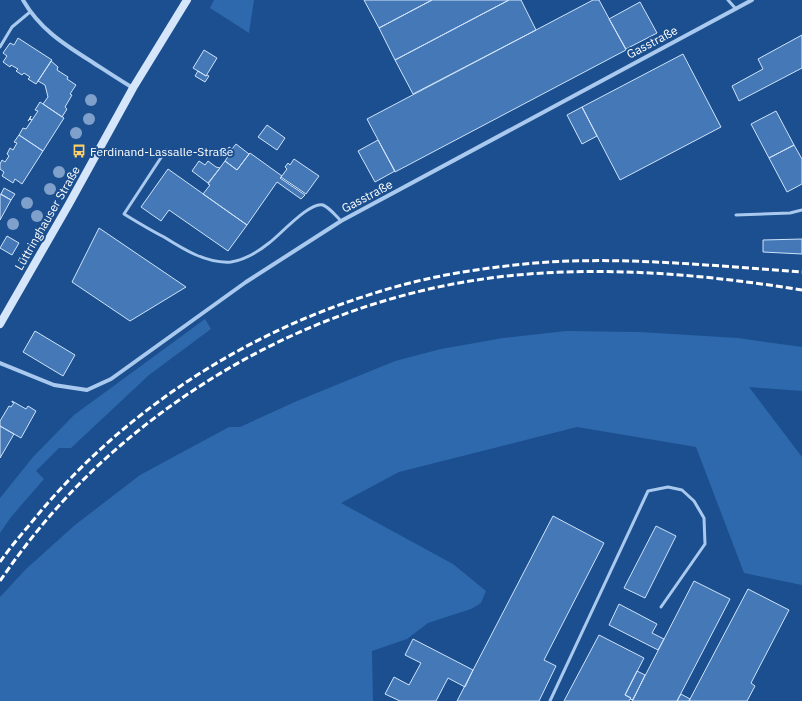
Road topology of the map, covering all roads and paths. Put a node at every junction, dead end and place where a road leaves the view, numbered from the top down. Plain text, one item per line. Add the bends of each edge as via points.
1 (23, 0) edge
2 (187, 0) edge
3 (728, 0) edge
4 (752, 0) edge
5 (736, 9) junction
6 (30, 12) junction
7 (0, 46) edge
8 (133, 88) junction
9 (166, 150) dead end
10 (802, 210) edge
11 (736, 215) dead end
12 (340, 222) junction
13 (0, 324) edge
14 (0, 363) edge
15 (661, 607) dead end
16 (550, 701) edge

1 - 6 street
2 - 8 main road, Lüttringhauser Straße
3 - 5 lane
4 - 5 street, Gasstraße
5 - 12 street, Gasstraße
6 - 7 lane via 12,27
6 - 8 street via 44,28 64,44
8 - 13 main road, Lüttringhauser Straße
9 - 12 lane via 124,214 192,254 230,262 245,259 268,244 307,209 315,205 322,205 331,210
10 - 11 lane via 790,213
12 - 14 street, Gasstraße via 246,282 112,379 87,390 54,386
15 - 16 lane via 705,544 704,518 694,501 682,490 668,487 648,491

